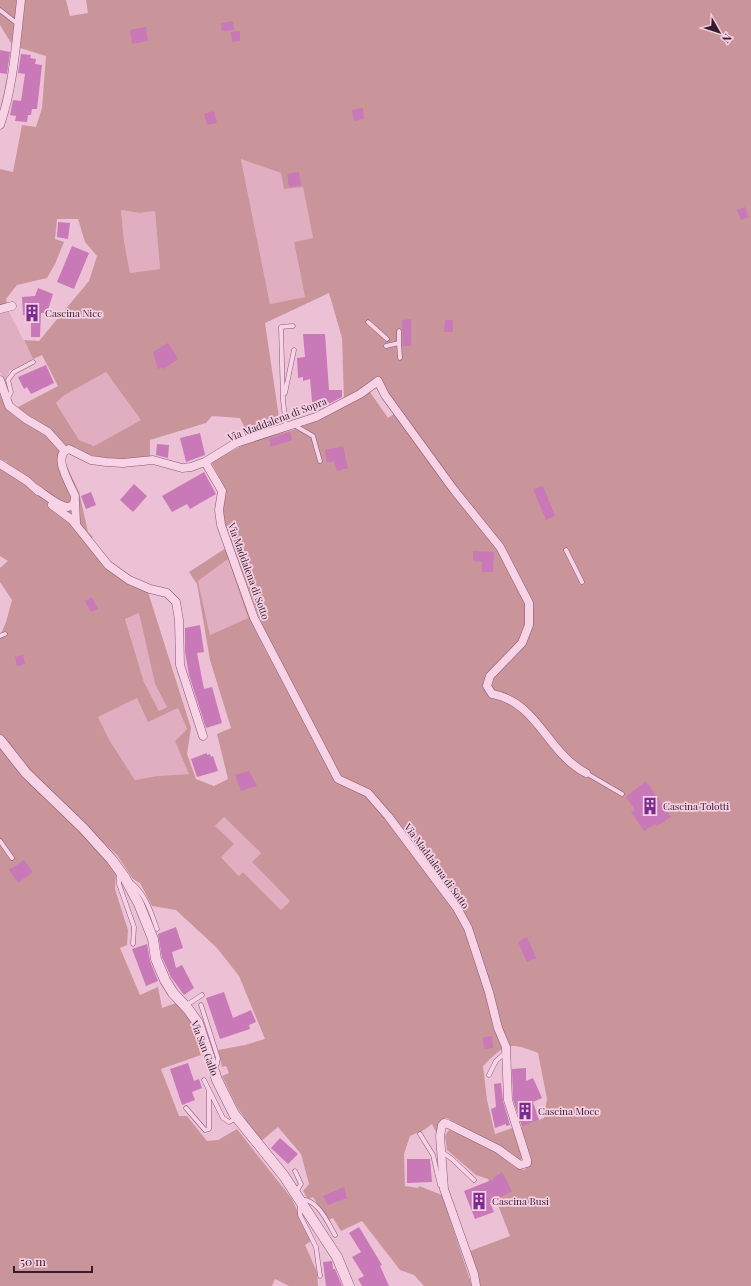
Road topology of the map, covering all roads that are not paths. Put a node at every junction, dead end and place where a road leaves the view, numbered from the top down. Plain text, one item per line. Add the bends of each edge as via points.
1 (21, 0) edge
2 (0, 10) edge
3 (19, 25) junction
4 (0, 125) edge
5 (12, 306) dead end
6 (0, 309) edge
7 (368, 322) dead end
8 (293, 326) dead end
9 (399, 331) dead end
10 (387, 339) dead end
11 (399, 342) junction
12 (386, 346) dead end
13 (294, 350) dead end
14 (400, 358) dead end
15 (33, 362) dead end
16 (0, 380) edge
17 (8, 400) junction
18 (283, 400) junction
19 (290, 426) junction
20 (64, 450) junction
21 (320, 461) dead end
22 (205, 462) junction
23 (0, 464) edge
24 (36, 488) junction
25 (75, 501) junction
26 (76, 524) junction
27 (566, 550) dead end
28 (582, 582) dead end
29 (5, 634) dead end
30 (0, 636) edge
31 (203, 736) dead end
32 (0, 740) edge
33 (586, 773) joint
34 (622, 794) dead end
35 (0, 841) edge
36 (12, 858) dead end
37 (122, 874) junction
38 (157, 929) dead end
39 (133, 944) dead end
40 (202, 995) dead end
41 (202, 1005) dead end
42 (186, 1006) junction
43 (506, 1052) junction
44 (213, 1068) junction
45 (489, 1075) dead end
46 (204, 1080) dead end
47 (209, 1091) junction
48 (186, 1108) dead end
49 (237, 1118) junction
50 (420, 1134) dead end
51 (442, 1152) junction
52 (295, 1171) dead end
53 (474, 1180) dead end
54 (444, 1189) junction
55 (298, 1196) junction
56 (335, 1235) dead end
57 (320, 1276) dead end
58 (349, 1286) edge
59 (476, 1286) edge

1 - 3 street
2 - 3 lane
3 - 4 street via 6,106
5 - 6 street
7 - 10 lane
8 - 18 lane via 281,327
9 - 11 lane
11 - 12 lane
11 - 14 lane
13 - 18 lane
15 - 17 lane via 14,372 8,380 11,392
16 - 17 street
17 - 20 street via 10,406 48,432
18 - 19 lane
19 - 21 lane via 313,436
19 - 22 street, Via Maddalena di Sopra via 236,443
19 - 33 street, Via Maddalena di Sopra via 333,409 378,381 385,395 454,490 500,547 529,603 529,625 522,643 490,676 487,686 492,694 504,696 533,717 559,752 576,768
20 - 22 street, Via Maddalena di Sopra via 69,449 91,460 106,462 153,460 182,468
20 - 25 street via 61,462 76,496
22 - 43 street, Via Maddalena di Sotto via 222,491 219,510 221,525 254,618 338,779 368,793 401,832 457,908 468,928
23 - 24 street
24 - 25 street via 66,508 72,506
24 - 26 street via 45,499
25 - 26 street
26 - 31 street via 108,565 129,580 167,593 176,602 180,665
27 - 28 lane
29 - 30 lane
32 - 37 street, Via San Gallo via 26,773 83,828
33 - 34 lane
35 - 36 lane
37 - 38 lane via 136,886 151,911
37 - 39 lane via 119,884 134,927
37 - 42 street, Via San Gallo via 142,911 165,980
40 - 42 lane
41 - 44 lane via 218,1058
42 - 44 street, Via San Gallo via 198,1023
43 - 45 lane via 496,1062
43 - 51 street, Via Maddalena di Sotto via 508,1100 524,1146 527,1163 520,1165 498,1149 444,1123 440,1136
44 - 49 street, Via San Gallo
46 - 47 lane
47 - 48 lane via 209,1129 205,1130 200,1126
47 - 49 lane via 225,1120 229,1122
49 - 55 street, Via San Gallo
50 - 54 lane via 433,1155 441,1187
51 - 53 lane
51 - 54 street, Via Maddalena di Sotto
52 - 55 lane via 301,1184
54 - 59 street, Via Maddalena di Sotto
55 - 56 lane via 314,1203
55 - 57 lane via 300,1215 316,1248
55 - 58 street, Via San Gallo via 337,1257

